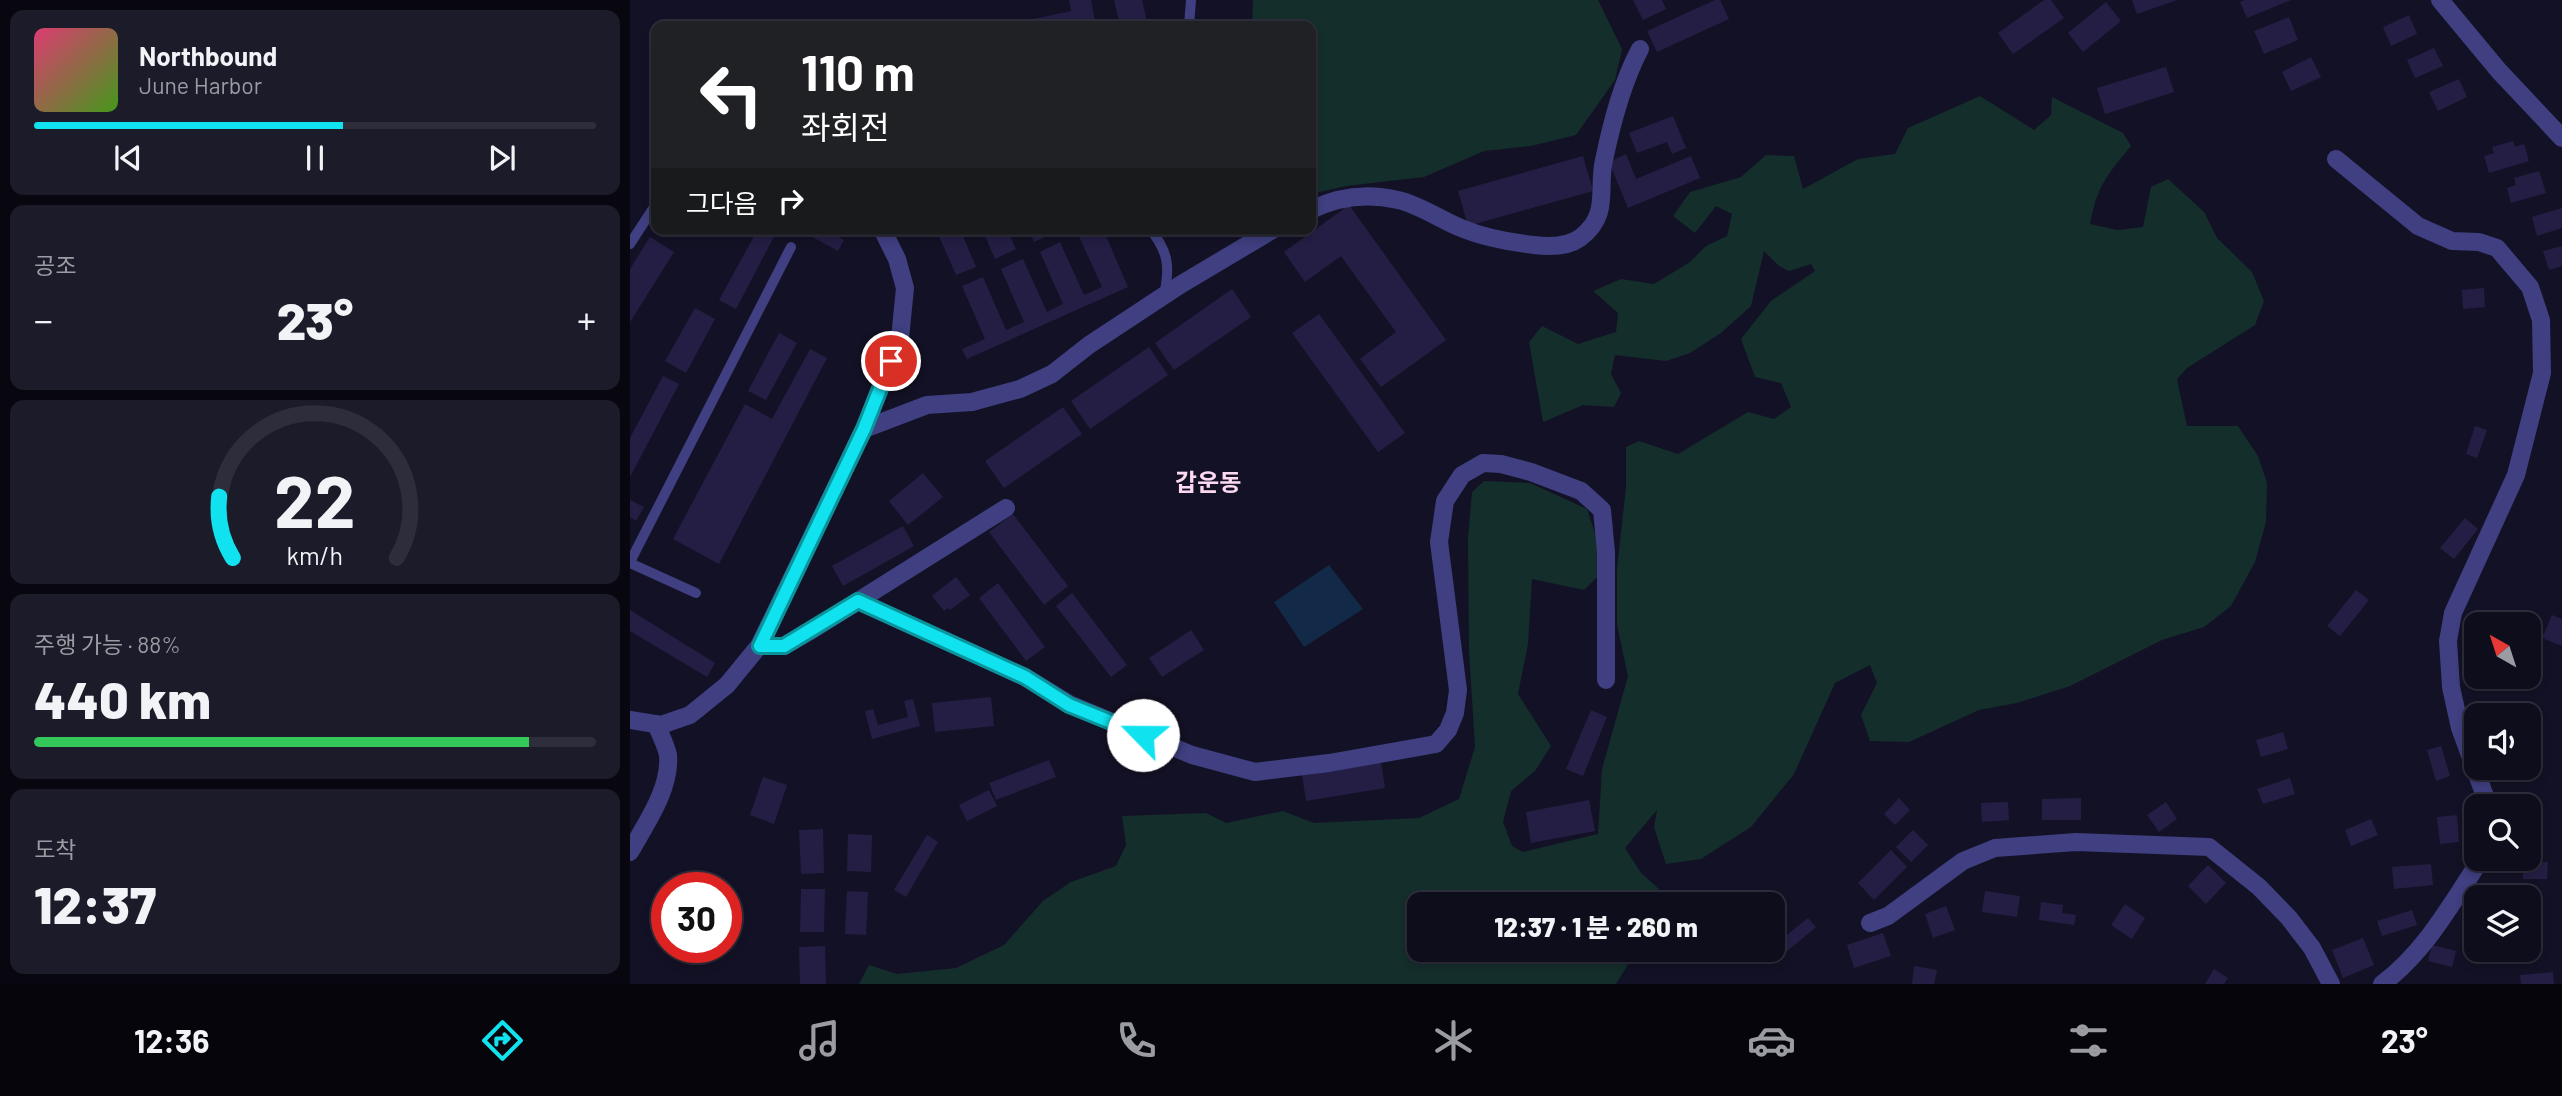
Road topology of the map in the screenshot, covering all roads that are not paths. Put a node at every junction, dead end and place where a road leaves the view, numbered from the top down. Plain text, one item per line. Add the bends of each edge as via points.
1 (1191, 0) edge
2 (2440, 0) edge
3 (1189, 21) edge
4 (1640, 48) dead end
5 (2562, 138) edge
6 (2336, 159) dead end
7 (1316, 208) edge
8 (651, 212) edge
9 (885, 235) edge
10 (1155, 235) edge
11 (1264, 235) edge
12 (630, 243) edge
13 (791, 247) dead end
14 (1164, 296) junction
15 (864, 429) junction
16 (1006, 508) dead end
17 (630, 562) edge
18 (696, 593) dead end
19 (858, 601) junction
20 (760, 646) junction
21 (1606, 680) dead end
22 (630, 720) edge
23 (656, 724) junction
24 (2484, 794) edge
25 (630, 852) edge
26 (2473, 871) edge
27 (1870, 923) dead end
28 (2331, 984) edge
29 (2382, 984) edge

1 - 3 lane
2 - 5 street
4 - 7 street via 1605,153 1604,196 1596,219 1579,239 1553,247 1495,240 1400,200 1365,195
6 - 24 street via 2418,226 2452,241 2497,248 2530,287 2541,320 2542,373 2516,475 2453,612 2448,641 2460,728
8 - 12 lane
9 - 15 street via 905,288 900,338
10 - 14 lane via 1170,270
11 - 14 street
13 - 17 lane
14 - 15 street via 1052,374 1020,389 972,402 927,405
15 - 20 street
16 - 19 street
17 - 18 lane
19 - 20 street via 784,646
19 - 21 street via 1025,677 1069,705 1192,755 1255,772 1436,744 1455,713 1458,690 1439,542 1445,500 1462,475 1483,463 1501,464 1581,491 1602,510
20 - 23 street via 727,685 690,715
22 - 23 street
23 - 25 street via 668,756 665,778
26 - 29 street via 2419,950
27 - 28 street via 1888,916 1963,861 1995,848 2076,842 2209,847 2290,918

